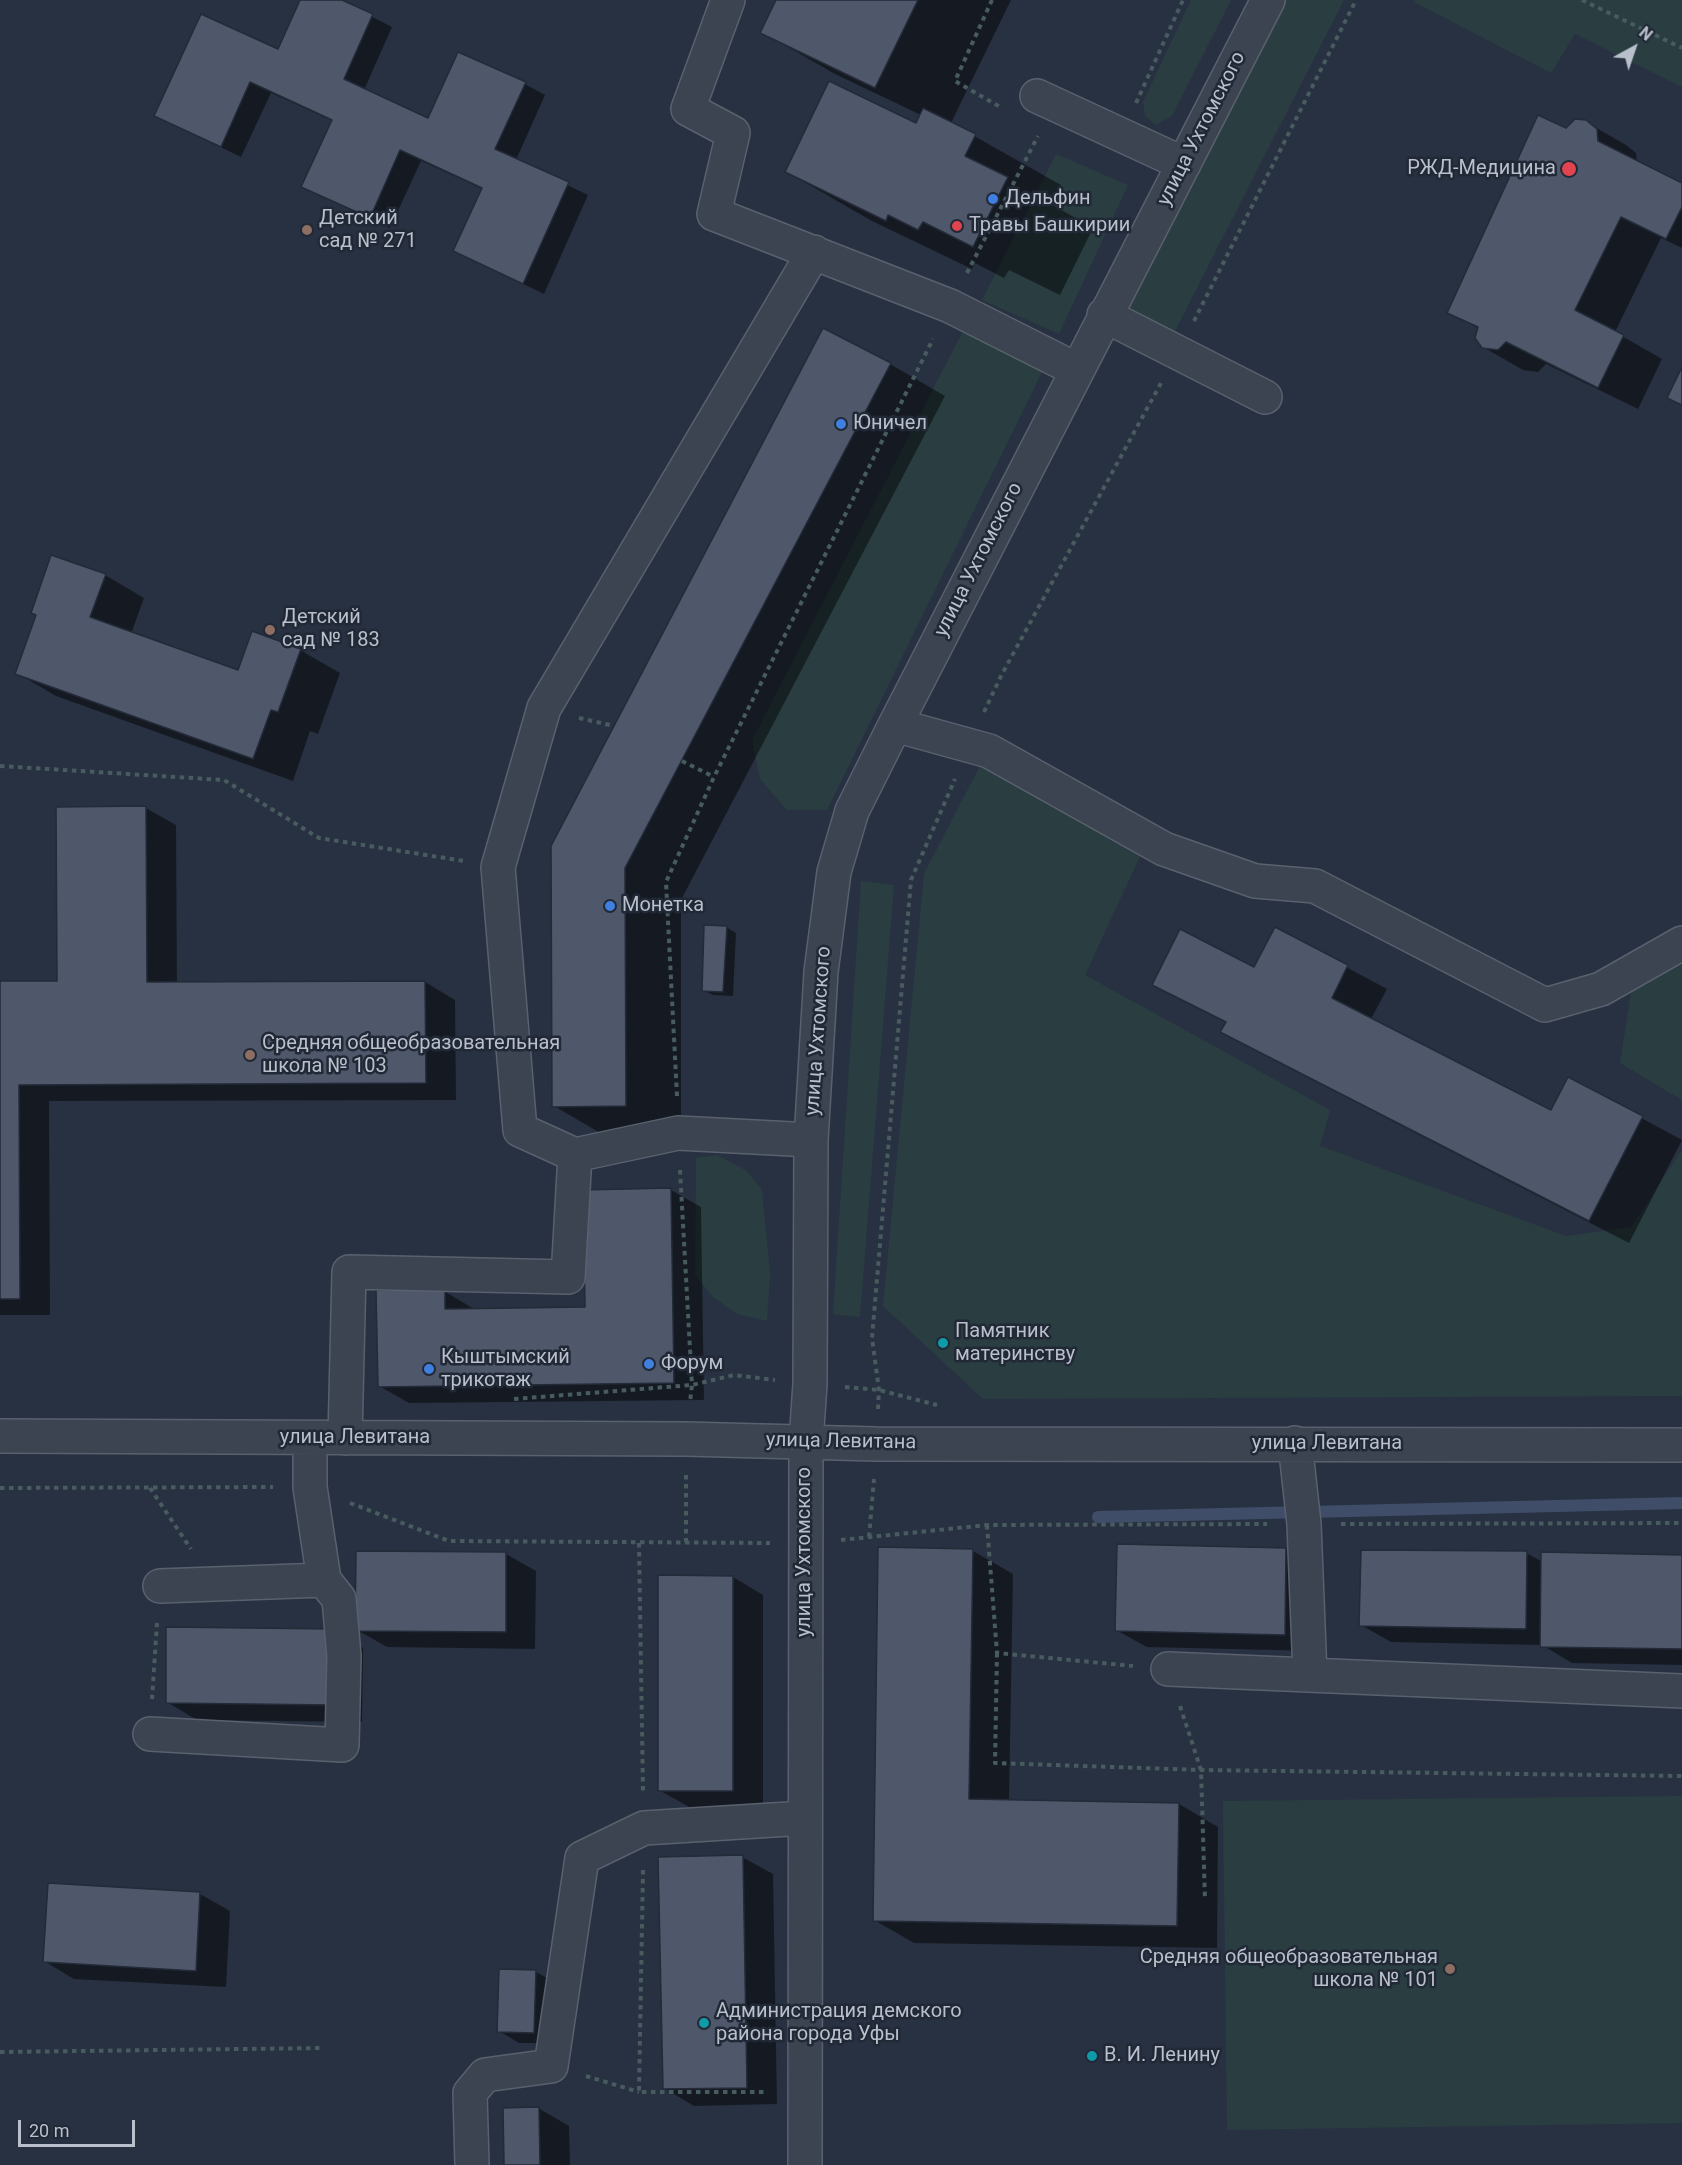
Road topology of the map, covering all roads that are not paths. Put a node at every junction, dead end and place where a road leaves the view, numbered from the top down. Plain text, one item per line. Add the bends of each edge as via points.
1 (728, 0) edge
2 (1268, 0) edge
3 (1037, 96) dead end
4 (1184, 164) junction
5 (814, 252) junction
6 (1104, 315) junction
7 (1077, 370) junction
8 (1265, 397) dead end
9 (895, 724) junction
10 (1682, 944) edge
11 (811, 1140) junction
12 (575, 1155) junction
13 (0, 1436) edge
14 (310, 1438) junction
15 (345, 1438) junction
16 (806, 1442) junction
17 (1295, 1443) junction
18 (1682, 1445) edge
19 (324, 1580) junction
20 (160, 1586) road end
21 (1167, 1669) road end
22 (1310, 1675) junction
23 (1682, 1691) edge
24 (150, 1734) road end
25 (805, 1818) junction
26 (472, 2165) edge
27 (805, 2165) edge

1 - 5 street via 688,109 733,133 714,214
2 - 4 street, улица Ухтомского
3 - 4 street
4 - 6 street, улица Ухтомского
5 - 7 street via 950,306
5 - 12 street via 544,708 498,867 520,1130
6 - 7 street, улица Ухтомского
6 - 8 street
7 - 9 street, улица Ухтомского
9 - 10 street via 988,751 1164,849 1255,881 1315,886 1545,1005 1601,989
9 - 11 street, улица Ухтомского via 852,811 834,872 821,972
11 - 12 street via 678,1133
11 - 16 street, улица Ухтомского via 810,1384
12 - 15 street via 568,1277 349,1272
13 - 14 street, улица Левитана
14 - 15 street, улица Левитана
14 - 19 street via 310,1487
15 - 16 street, улица Левитана
16 - 17 street, улица Левитана
16 - 25 street, улица Ухтомского
17 - 18 street, улица Левитана
17 - 22 street via 1304,1524
19 - 20 street
19 - 24 street via 339,1599 344,1656 342,1745
21 - 22 street
22 - 23 street
25 - 26 street via 644,1828 582,1858 551,2066 485,2075 470,2092
25 - 27 street, улица Ухтомского

